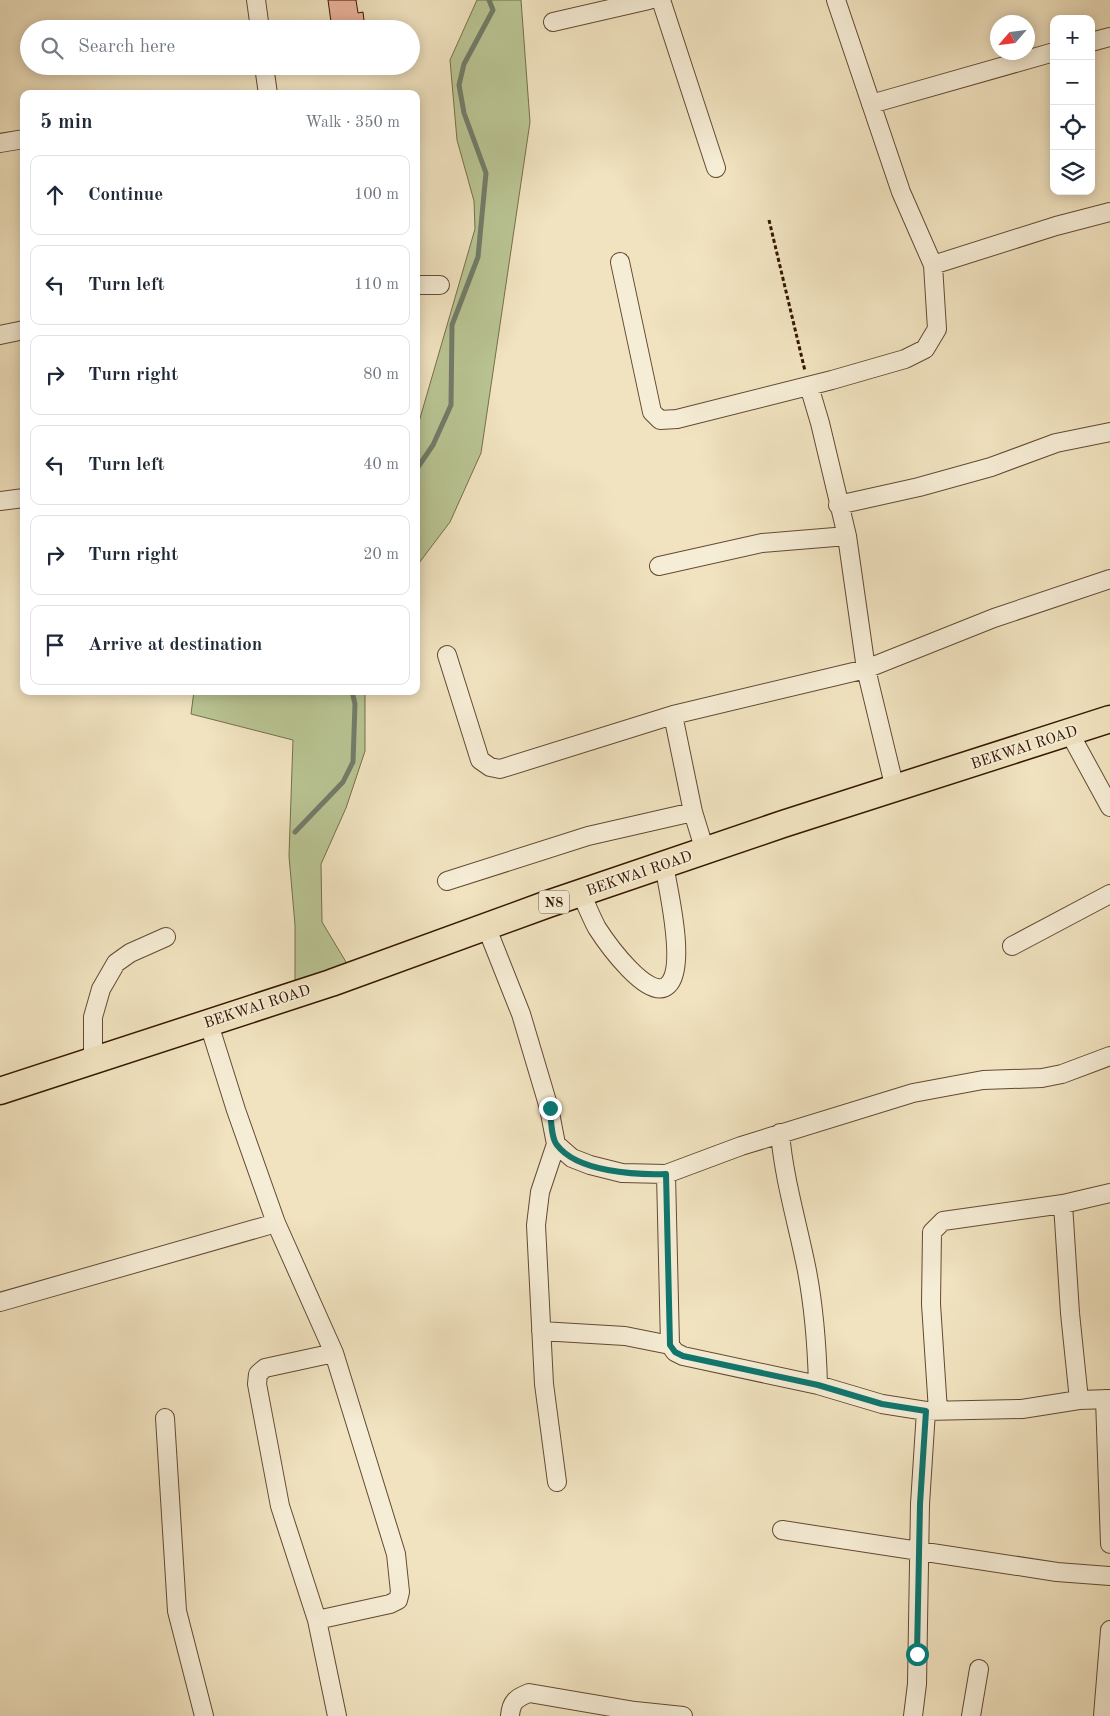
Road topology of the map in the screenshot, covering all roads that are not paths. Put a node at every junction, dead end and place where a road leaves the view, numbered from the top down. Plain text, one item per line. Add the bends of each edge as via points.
1 (256, 0) edge
2 (648, 0) edge
3 (660, 0) edge
4 (836, 0) edge
5 (259, 20) edge
6 (552, 22) dead end
7 (1110, 37) edge
8 (1095, 41) edge
9 (1050, 53) edge
10 (265, 75) edge
11 (267, 90) edge
12 (871, 104) junction
13 (20, 140) edge
14 (0, 143) edge
15 (716, 168) dead end
16 (1110, 212) edge
17 (620, 262) dead end
18 (933, 265) junction
19 (440, 285) dead end
20 (420, 286) edge
21 (20, 331) edge
22 (0, 335) edge
23 (809, 386) junction
24 (1110, 432) edge
25 (20, 498) edge
26 (0, 501) edge
27 (838, 505) junction
28 (847, 536) junction
29 (659, 566) dead end
30 (1110, 579) edge
31 (447, 655) dead end
32 (866, 669) junction
33 (672, 715) junction
34 (1110, 719) edge
35 (1069, 732) junction
36 (895, 789) junction
37 (1110, 807) edge
38 (693, 812) junction
39 (705, 851) junction
40 (664, 865) junction
41 (448, 881) dead end
42 (581, 893) junction
43 (1110, 894) edge
44 (486, 926) junction
45 (166, 937) dead end
46 (1012, 946) dead end
47 (208, 1021) junction
48 (1110, 1056) edge
49 (93, 1059) junction
50 (0, 1091) edge
51 (780, 1133) junction
52 (556, 1144) junction
53 (666, 1174) junction
54 (1110, 1193) edge
55 (1063, 1204) junction
56 (276, 1223) junction
57 (0, 1302) edge
58 (541, 1331) junction
59 (670, 1345) junction
60 (334, 1354) junction
61 (818, 1385) junction
62 (1107, 1399) edge
63 (1080, 1400) junction
64 (932, 1411) junction
65 (165, 1418) dead end
66 (557, 1482) dead end
67 (782, 1530) dead end
68 (1110, 1544) edge
69 (920, 1552) junction
70 (1110, 1576) edge
71 (317, 1620) junction
72 (1110, 1630) edge
73 (978, 1669) dead end
74 (204, 1716) edge
75 (337, 1716) edge
76 (510, 1716) edge
77 (683, 1716) edge
78 (913, 1716) edge
79 (971, 1716) edge
80 (1103, 1716) edge

1 - 5 street
2 - 6 street
3 - 15 street
4 - 12 street
7 - 8 street
9 - 12 street
10 - 11 street
12 - 18 street via 901,192
13 - 14 street
16 - 18 street
17 - 23 street via 652,412 660,420 677,419
18 - 23 street via 938,329 925,349
19 - 20 street
21 - 22 street
23 - 27 street
24 - 27 street via 1056,443 991,467 919,487
25 - 26 street
27 - 28 street
28 - 29 street via 762,543
28 - 32 street
30 - 32 street via 994,618
31 - 33 street via 480,760 490,767 500,769
32 - 33 street
32 - 36 street
33 - 38 street
34 - 35 highway, BEKWAI ROAD / N8
35 - 36 highway, BEKWAI ROAD / N8
35 - 37 street
36 - 39 highway, BEKWAI ROAD / N8
38 - 39 street
38 - 41 street via 588,836
39 - 40 highway, BEKWAI ROAD / N8
40 - 42 highway, BEKWAI ROAD / N8
40 - 42 street via 676,932 675,961 668,986 645,985 627,966 598,929
42 - 44 highway, BEKWAI ROAD / N8
43 - 46 street
44 - 47 highway, BEKWAI ROAD / N8 via 331,983
44 - 52 street via 520,1014 550,1108
45 - 49 street via 116,963 101,989 93,1017
47 - 49 highway, BEKWAI ROAD / N8
47 - 56 street
48 - 51 street via 1042,1078 983,1080 913,1093
49 - 50 highway, BEKWAI ROAD / N8
51 - 53 street
51 - 61 street via 787,1182 808,1273
52 - 53 street via 572,1158 590,1165 622,1172
52 - 58 street via 540,1192 536,1224
53 - 59 street
54 - 55 street
55 - 63 street
55 - 64 street via 943,1221 932,1232
56 - 57 street
56 - 60 street
58 - 59 street via 625,1336
58 - 66 street via 544,1384
59 - 61 street via 683,1356
60 - 71 street via 265,1368 258,1374 257,1384 280,1506
60 - 71 street via 396,1554 400,1592 398,1600 390,1604
61 - 64 street via 882,1404
62 - 63 street
62 - 68 street
63 - 64 street via 1022,1408
64 - 69 street
65 - 74 street via 177,1612
67 - 69 street
69 - 70 street via 1058,1572
69 - 78 street via 917,1684
71 - 75 street
72 - 80 street
73 - 79 street
76 - 77 street via 511,1706 517,1697 529,1693

